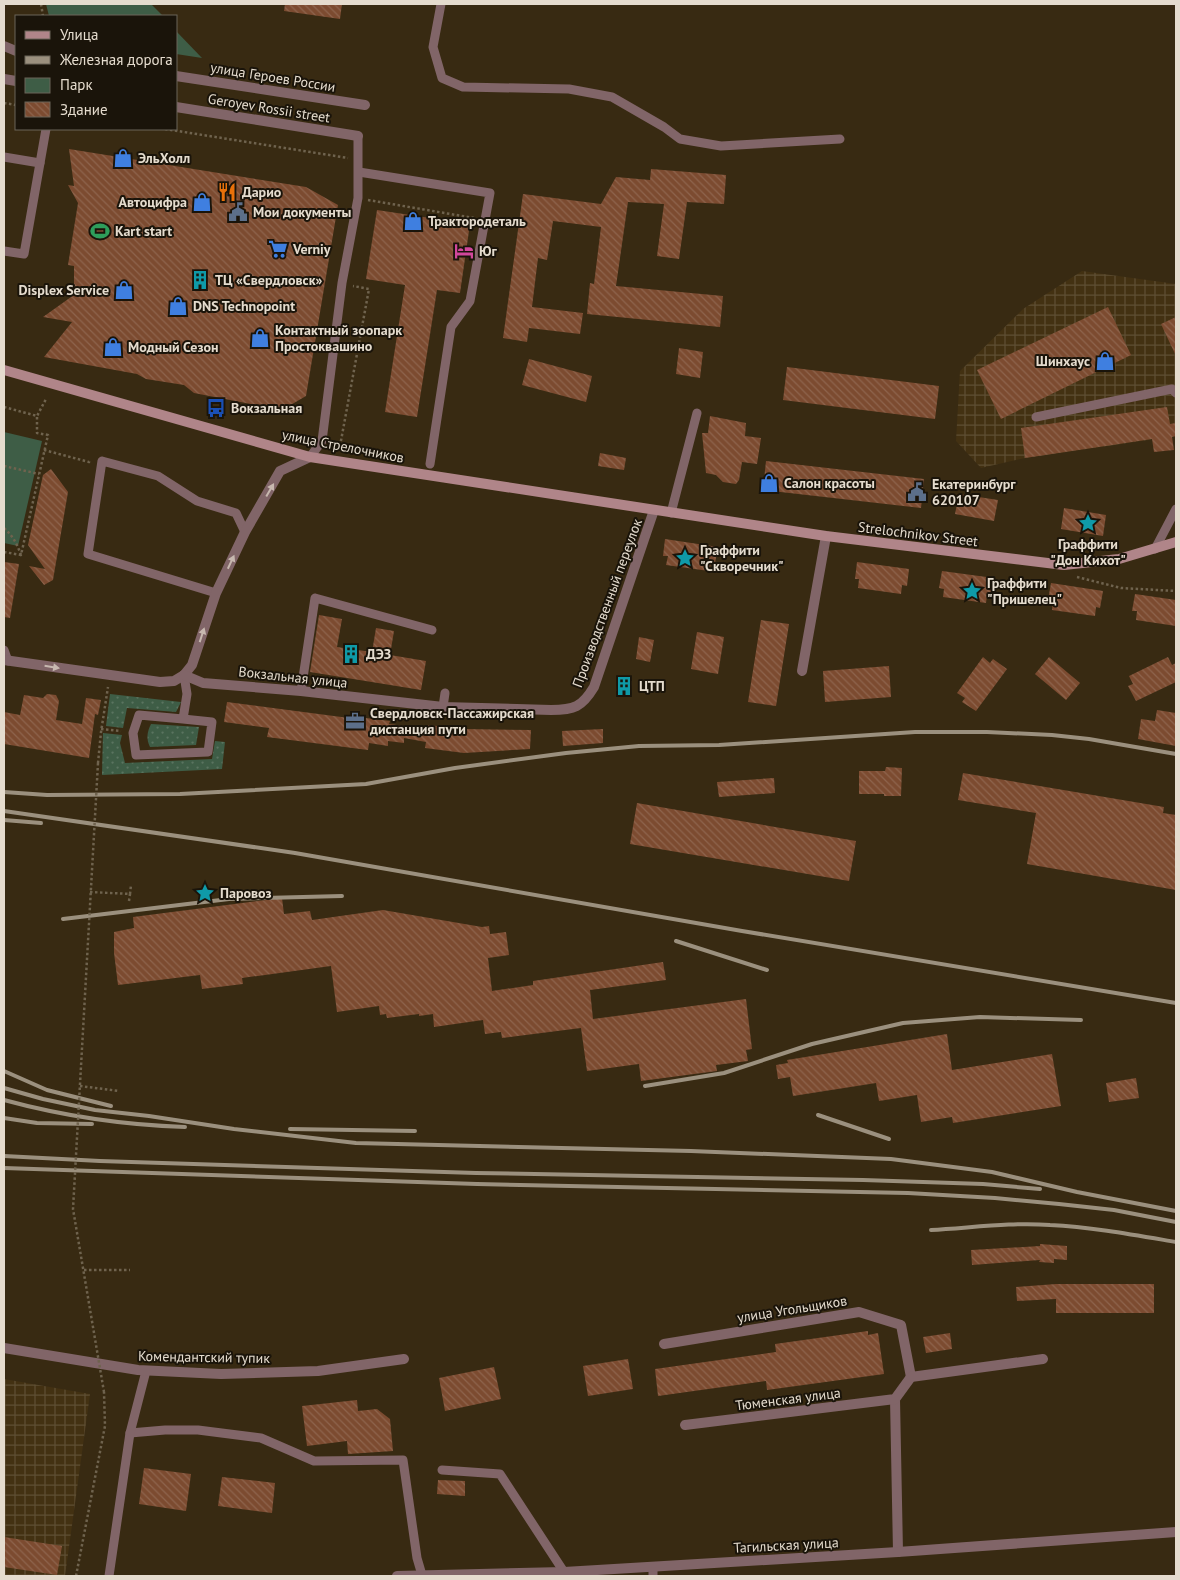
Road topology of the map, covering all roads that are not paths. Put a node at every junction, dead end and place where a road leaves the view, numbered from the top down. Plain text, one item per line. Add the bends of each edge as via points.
1 (441, 4) edge
2 (178, 76) edge
3 (365, 105) dead end
4 (178, 107) edge
5 (46, 130) edge
6 (358, 136) joint
7 (840, 138) dead end
8 (4, 157) edge
9 (40, 163) junction
10 (359, 172) junction
11 (4, 251) edge
12 (4, 370) edge
13 (1176, 393) edge
14 (697, 413) dead end
15 (1036, 417) dead end
16 (310, 457) junction
17 (430, 464) dead end
18 (1176, 509) edge
19 (654, 510) junction
20 (671, 513) junction
21 (245, 532) junction
22 (826, 536) junction
23 (1176, 542) edge
24 (1155, 549) junction
25 (216, 593) junction
26 (432, 630) dead end
27 (4, 650) edge
28 (6, 660) edge
29 (802, 671) dead end
30 (184, 675) junction
31 (301, 691) junction
32 (445, 693) dead end
33 (582, 703) joint
34 (443, 707) junction
35 (183, 719) junction
36 (664, 1344) dead end
37 (4, 1348) edge
38 (404, 1359) dead end
39 (1044, 1359) dead end
40 (146, 1371) junction
41 (911, 1377) junction
42 (895, 1399) junction
43 (685, 1425) dead end
44 (130, 1433) junction
45 (442, 1470) dead end
46 (1176, 1532) edge
47 (898, 1552) junction
48 (564, 1572) junction
49 (653, 1572) edge
50 (422, 1575) edge
51 (109, 1576) edge
52 (397, 1576) edge

1 - 7 lane via 433,47 442,78 463,87 569,89 612,97 680,139 722,146
2 - 3 street, улица Героев России
4 - 6 street, Geroyev Rossii street
5 - 9 lane
6 - 10 lane
8 - 9 lane
9 - 11 lane via 24,254
10 - 16 lane via 358,198 342,284 322,441
10 - 17 lane via 490,193 470,301 451,327
12 - 16 main road, улица Стрелочников
13 - 15 lane via 1172,389
14 - 20 lane
16 - 19 main road, улица Стрелочников
21 -> 16 street via 280,471
18 - 24 lane
19 - 20 main road, Strelochnikov Street
19 - 33 street, Производственный переулок via 594,687
20 - 22 main road, Strelochnikov Street
25 -> 21 street
21 - 25 lane via 236,514 197,501 158,476 102,461 88,554
22 - 24 main road, Strelochnikov Street via 1064,566 1120,559
22 - 29 street
23 - 24 main road, Strelochnikov Street
30 -> 25 street via 192,665
26 - 31 lane via 315,598
27 - 28 lane
28 -> 30 street via 160,682 174,681
30 - 31 street, Вокзальная улица via 203,683
30 - 35 lane via 187,694
31 - 34 street, Вокзальная улица
32 - 34 lane
33 - 34 street, Вокзальная улица via 564,710
35 - 35 lane via 139,715 133,733 136,755 208,752 212,722
36 - 41 street, улица Угольщиков via 859,1312 901,1325
37 - 40 street, Комендантский тупик
38 - 40 street, Комендантский тупик via 318,1370 221,1374
39 - 41 street
40 - 44 lane
41 - 42 street
42 - 43 street, Тюменская улица
42 - 47 street
44 - 50 lane via 198,1430 261,1438 314,1461 403,1460
44 - 51 lane
45 - 48 lane via 500,1474
46 - 47 street, Тагильская улица
47 - 49 street, Тагильская улица
48 - 49 street, Тагильская улица
48 - 50 street, Тагильская улица
50 - 52 street, Тагильская улица

